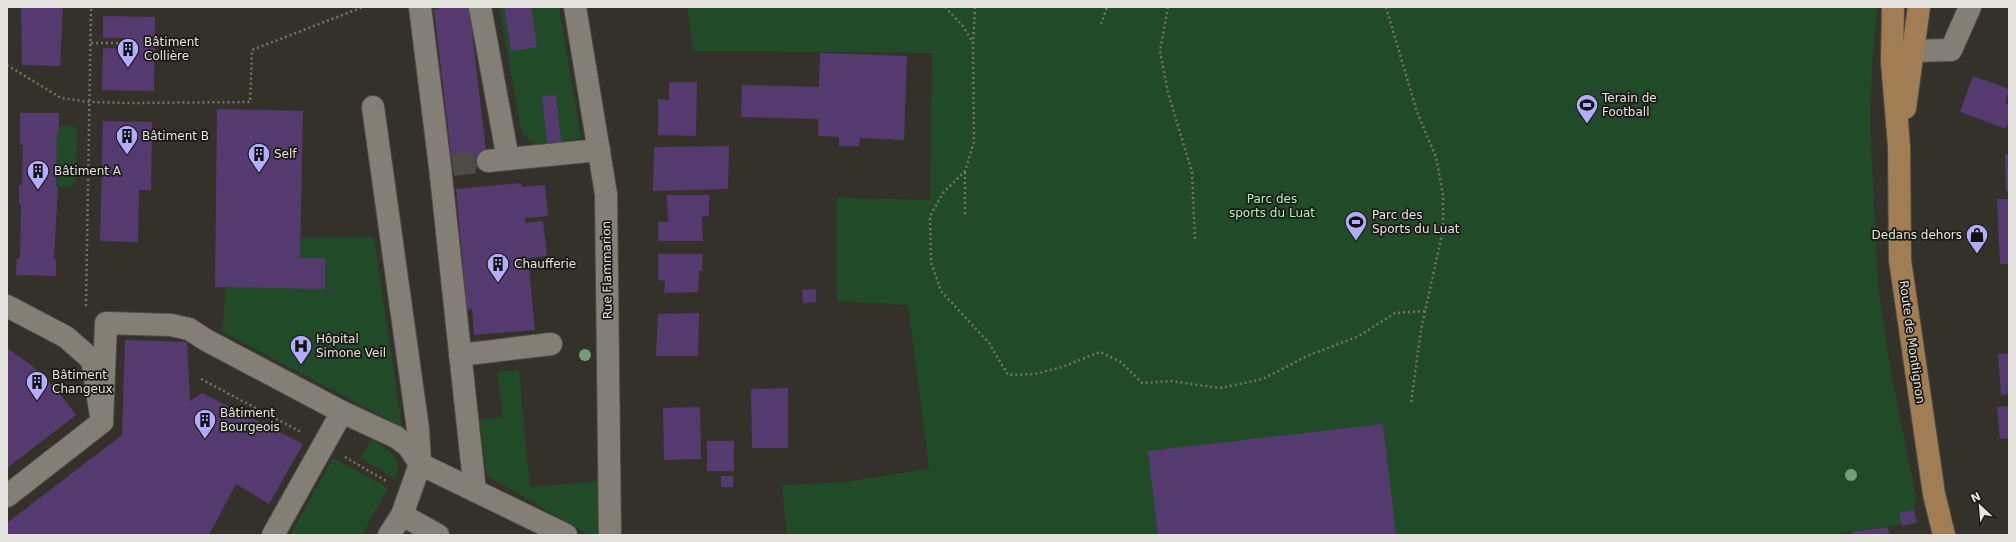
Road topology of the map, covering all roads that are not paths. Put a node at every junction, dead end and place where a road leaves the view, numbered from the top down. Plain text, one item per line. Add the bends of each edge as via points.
1 (420, 7) edge
2 (480, 7) edge
3 (575, 7) edge
4 (1893, 7) edge
5 (1918, 7) edge
6 (1970, 7) edge
7 (1912, 51) junction
8 (373, 108) dead end
9 (1899, 146) junction
10 (599, 150) junction
11 (7, 306) edge
12 (552, 344) dead end
13 (460, 355) junction
14 (342, 412) junction
15 (102, 422) junction
16 (420, 464) junction
17 (475, 491) junction
18 (7, 496) edge
19 (402, 515) junction
20 (273, 535) edge
21 (389, 535) edge
22 (438, 535) edge
23 (566, 535) edge
24 (610, 535) edge
25 (1944, 535) edge

1 - 13 street via 446,166
2 - 10 street via 498,160
3 - 10 street, Rue Flammarion
4 - 9 main road, Route de Montlignon via 1892,62
5 - 7 main road, Route de Montlignon
6 - 7 street via 1951,50
7 - 9 main road, Route de Montlignon
8 - 16 street via 418,429
9 - 25 main road, Route de Montlignon via 1900,260 1934,494
10 - 24 street, Rue Flammarion via 606,194
11 - 15 street via 66,337 92,360
12 - 13 street
13 - 17 street
14 - 15 street via 189,329 171,325 106,323
14 - 16 street via 396,437 408,446
14 - 20 street
15 - 18 street
16 - 17 street
16 - 19 street
17 - 23 street
19 - 21 street
19 - 22 street

